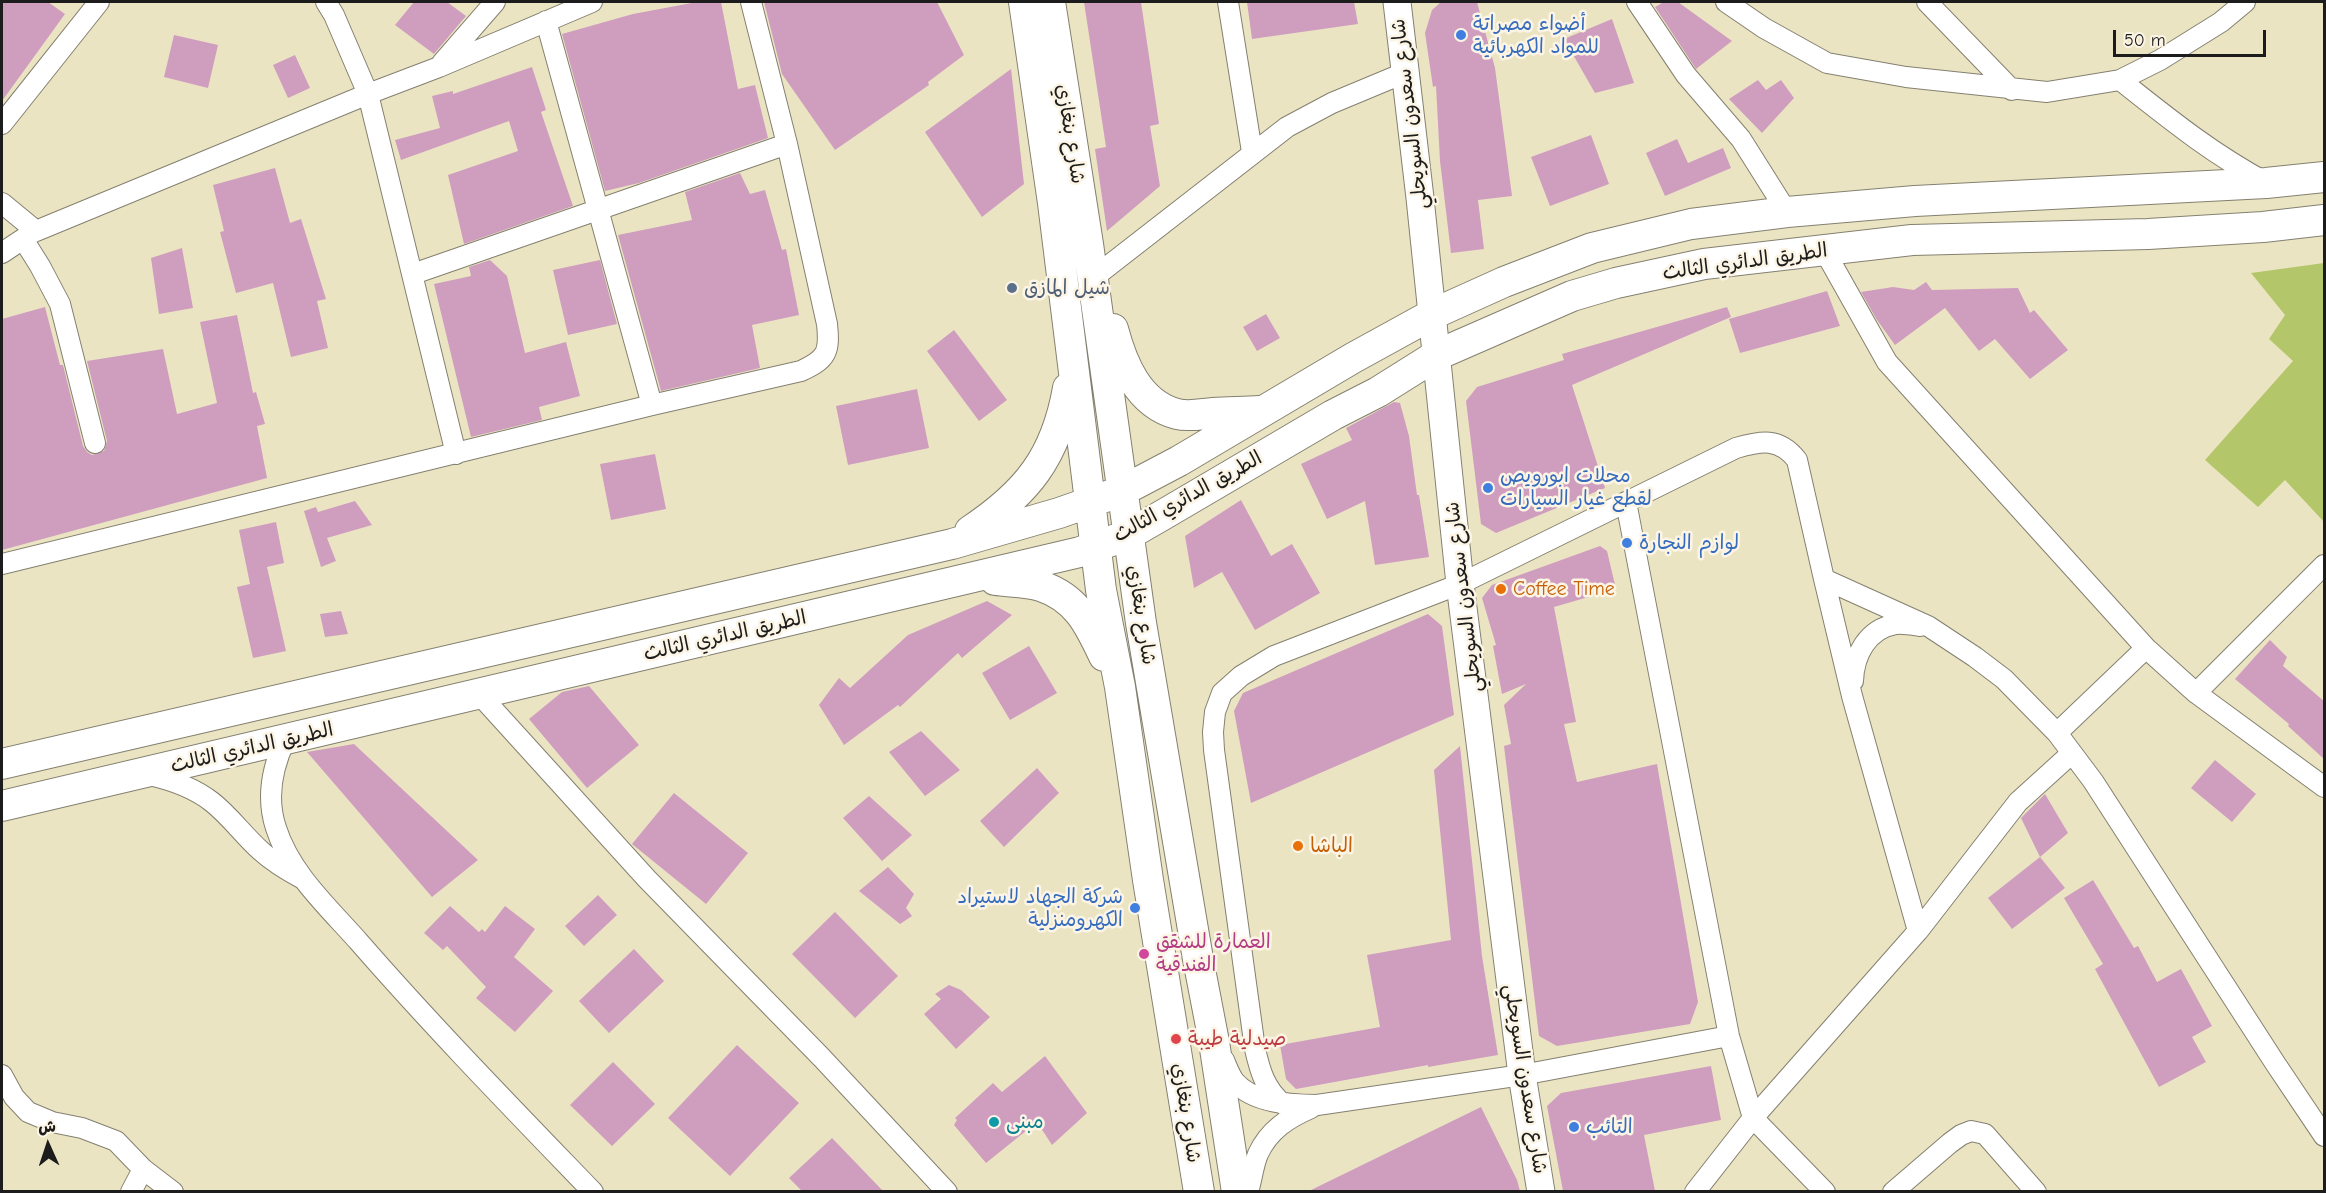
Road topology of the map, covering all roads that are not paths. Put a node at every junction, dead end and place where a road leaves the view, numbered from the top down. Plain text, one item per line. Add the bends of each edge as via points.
1 (99, 2) edge
2 (326, 2) edge
3 (495, 2) edge
4 (592, 2) edge
5 (751, 2) edge
6 (1228, 2) edge
7 (1398, 2) edge
8 (1637, 2) edge
9 (1726, 2) edge
10 (1927, 2) edge
11 (2245, 2) edge
12 (1030, 3) edge
13 (546, 21) junction
14 (438, 67) junction
15 (1404, 73) junction
16 (2120, 80) junction
17 (2012, 90) junction
18 (368, 93) junction
19 (2, 124) edge
20 (787, 144) junction
21 (1252, 152) junction
22 (2325, 177) edge
23 (2266, 183) junction
24 (2, 203) edge
25 (597, 212) junction
26 (1787, 212) junction
27 (2325, 220) edge
28 (29, 235) junction
29 (1088, 244) junction
30 (1824, 250) junction
31 (2, 253) edge
32 (413, 274) junction
33 (1098, 274) junction
34 (1432, 314) junction
35 (1437, 355) junction
36 (1072, 358) junction
37 (652, 405) junction
38 (1263, 411) junction
39 (95, 443) dead end
40 (456, 454) junction
41 (1122, 491) junction
42 (1090, 502) junction
43 (1626, 502) junction
44 (1128, 534) junction
45 (952, 544) junction
46 (1095, 546) junction
47 (2, 564) edge
48 (2325, 565) edge
49 (978, 576) junction
50 (1824, 579) junction
51 (1460, 584) junction
52 (1928, 626) junction
53 (2146, 648) junction
54 (1120, 687) junction
55 (2196, 693) junction
56 (480, 695) junction
57 (1852, 696) junction
58 (2056, 733) junction
59 (285, 740) junction
60 (2072, 753) junction
61 (2, 764) edge
62 (141, 773) junction
63 (2325, 787) edge
64 (2, 806) edge
65 (305, 880) junction
66 (1918, 931) junction
67 (1729, 1036) junction
68 (1214, 1042) junction
69 (2, 1075) edge
70 (1522, 1075) junction
71 (1283, 1104) junction
72 (1317, 1105) junction
73 (1753, 1118) junction
74 (2325, 1136) edge
75 (143, 1169) junction
76 (131, 1191) edge
77 (173, 1191) edge
78 (593, 1191) edge
79 (947, 1191) edge
80 (1199, 1191) edge
81 (1237, 1191) edge
82 (1248, 1191) edge
83 (1541, 1191) edge
84 (1695, 1191) edge
85 (1825, 1191) edge
86 (1893, 1191) edge
87 (2036, 1191) edge

1 - 19 street
2 - 18 street
3 - 14 street
4 - 13 street
5 - 20 street
6 - 21 street
7 - 15 main road, شارع سعدون السويحلي
8 - 26 street via 1686,75 1741,139
9 - 17 street via 1827,63
10 - 17 street
11 - 16 street via 2221,22
12 - 29 main road, شارع بنغازي
12 - 36 main road, شارع بنغازي
13 - 14 street
13 - 25 street
14 - 18 street
15 - 21 street via 1332,103 1287,127
15 - 34 main road, شارع سعدون السويحلي
16 - 17 street via 2047,92
16 - 23 street via 2190,136
18 - 28 street
18 - 32 street
20 - 25 street
20 - 37 street via 827,324 827,354 801,371
21 - 33 street
22 - 23 main road, الطريق الدائري الثالث
23 - 26 main road, الطريق الدائري الثالث via 1915,201
24 - 28 street
25 - 32 street
25 - 37 street
26 - 34 main road, الطريق الدائري الثالث via 1692,224 1592,248
27 - 30 main road, الطريق الدائري الثالث via 2148,234 1912,240
28 - 31 street
28 - 39 street via 64,312
29 - 33 main road
29 - 41 main road, شارع بنغازي
30 - 35 main road, الطريق الدائري الثالث via 1704,264 1616,283 1572,296
30 - 53 street via 1887,362
32 - 40 street
33 - 38 main road via 1119,351 1131,378 1152,401 1177,414
34 - 35 main road, شارع سعدون السويحلي
34 - 38 main road, الطريق الدائري الثالث
35 - 44 main road, الطريق الدائري الثالث
35 - 51 main road, شارع سعدون السويحلي
36 - 42 main road, شارع بنغازي
36 - 45 main road via 1064,408 1044,461 1007,504
37 - 40 street
38 - 41 main road, الطريق الدائري الثالث
40 - 47 street
41 - 42 main road, الطريق الدائري الثالث
41 - 44 main road, شارع بنغازي
42 - 45 main road, الطريق الدائري الثالث
42 - 46 main road, شارع بنغازي
43 - 50 street via 1736,448 1757,442 1788,449 1797,460
43 - 51 street
43 - 67 street
44 - 46 main road, الطريق الدائري الثالث
44 - 68 main road, شارع بنغازي
45 - 61 main road, الطريق الدائري الثالث
46 - 49 main road, الطريق الدائري الثالث via 1057,559
46 - 54 main road, شارع بنغازي
48 - 55 street
49 - 54 main road via 1040,586 1077,607
49 - 56 main road, الطريق الدائري الثالث
50 - 52 street
50 - 57 street
51 - 70 main road, شارع سعدون السويحلي
51 - 71 street via 1274,656 1240,676 1222,693 1215,712 1214,750 1256,1049 1264,1083
52 - 57 street via 1896,624 1869,637 1854,664
52 - 58 street via 2004,679
53 - 55 street
53 - 58 street
54 - 80 main road, شارع بنغازي
55 - 63 street
56 - 59 main road, الطريق الدائري الثالث
56 - 79 street via 647,879
57 - 66 street
58 - 60 street
59 - 62 main road, الطريق الدائري الثالث
59 - 65 street via 272,779 271,806 287,853
60 - 66 street via 2018,802
60 - 74 street
62 - 64 main road, الطريق الدائري الثالث
62 - 65 street via 174,781 213,802 270,860
65 - 78 street via 433,1026
66 - 73 street
67 - 70 street
67 - 73 street
68 - 71 street via 1236,1083 1259,1097
68 - 81 main road, شارع بنغازي
69 - 75 street via 28,1112 116,1141
70 - 72 street
70 - 83 main road, شارع سعدون السويحلي
71 - 72 street
72 - 82 street via 1282,1123 1267,1138
73 - 84 street
73 - 85 street
75 - 76 street
75 - 77 street
86 - 87 street via 1950,1143 1971,1131 1985,1134

